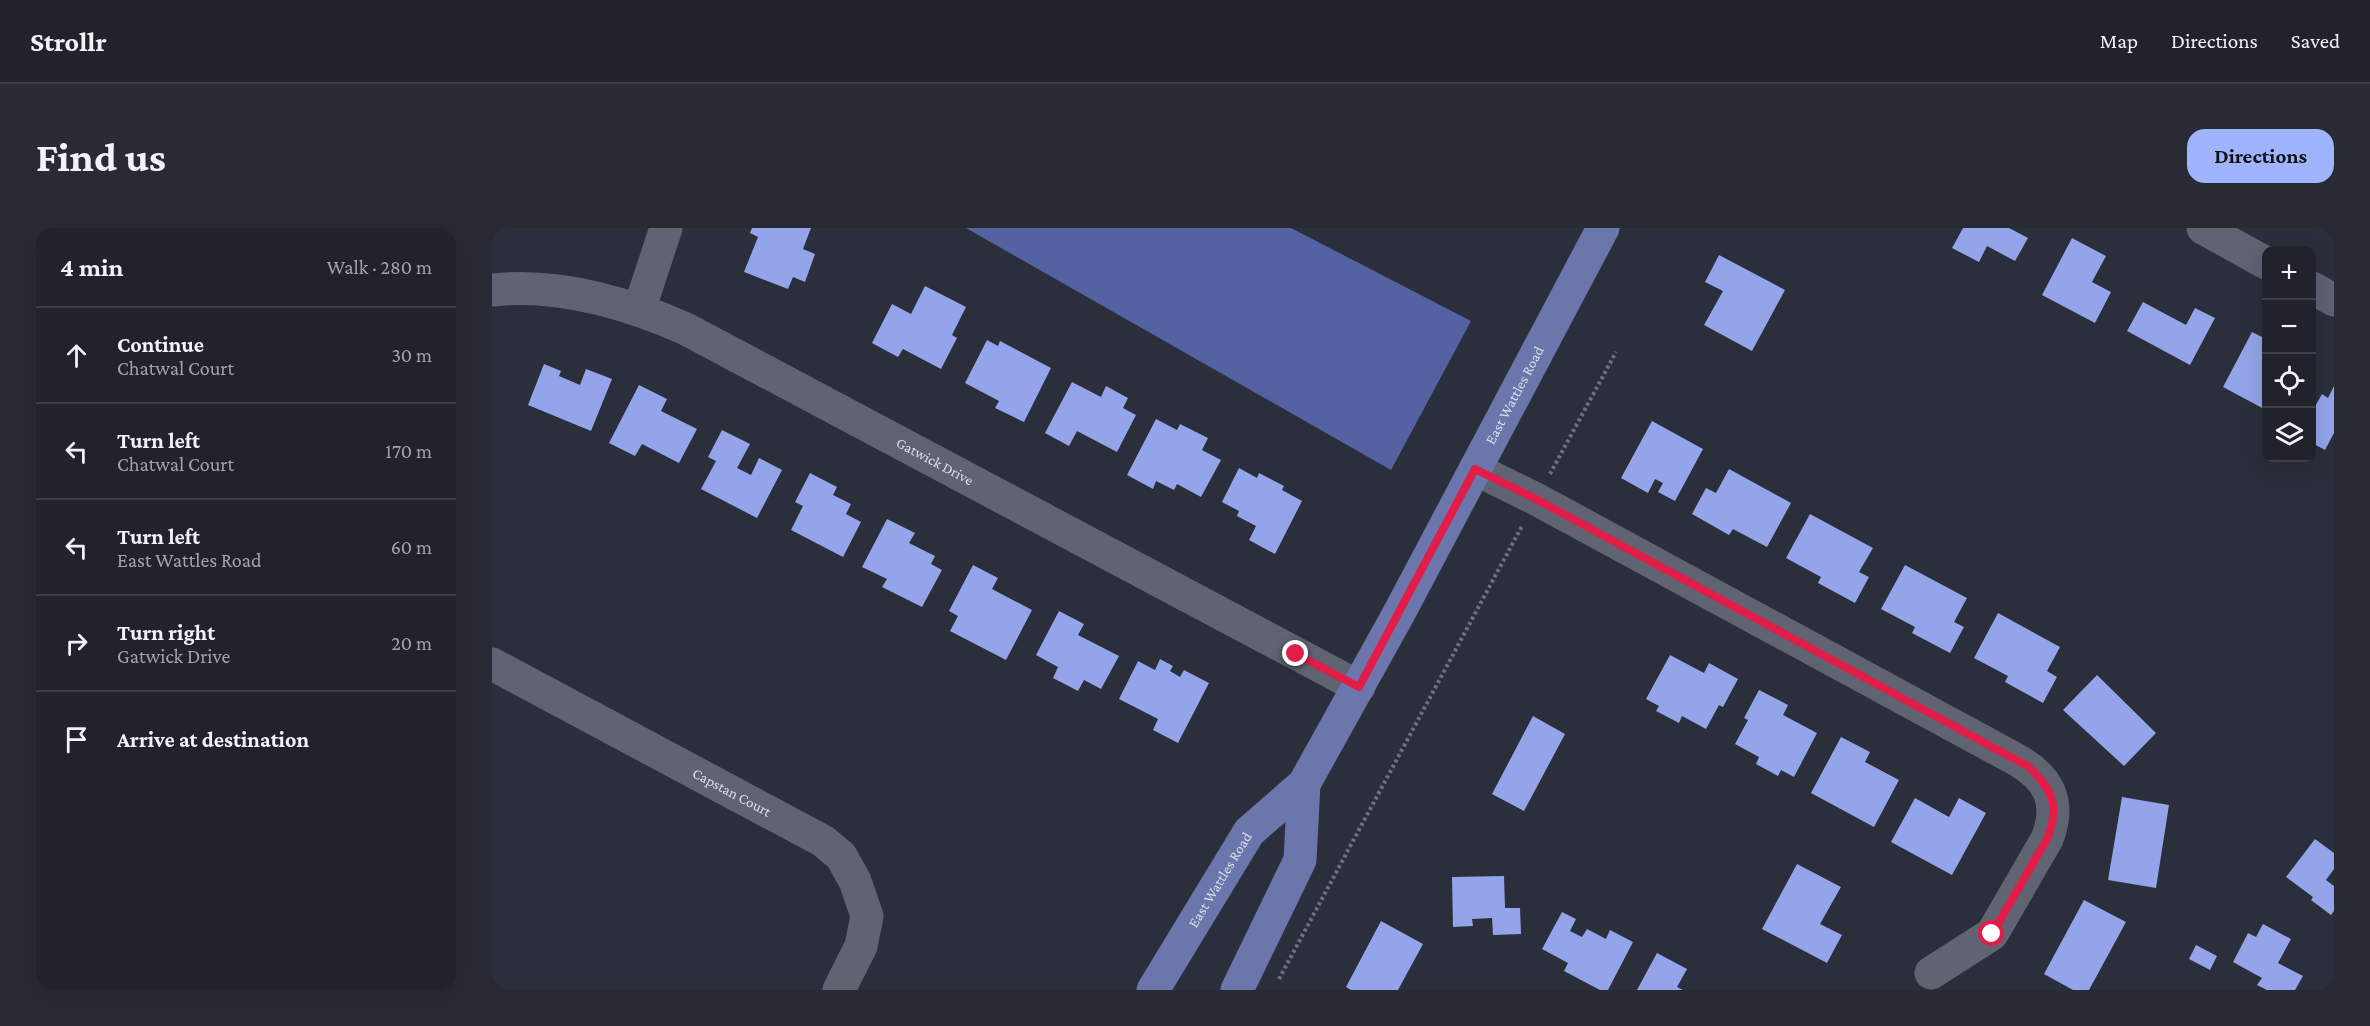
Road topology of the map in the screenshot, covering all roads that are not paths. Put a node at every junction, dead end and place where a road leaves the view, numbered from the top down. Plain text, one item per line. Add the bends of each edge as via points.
1 (666, 228) edge
2 (1603, 228) edge
3 (2203, 228) edge
4 (2262, 261) edge
5 (492, 290) edge
6 (2316, 290) edge
7 (2334, 300) edge
8 (639, 310) junction
9 (1475, 469) junction
10 (492, 664) edge
11 (1359, 687) junction
12 (1304, 784) junction
13 (1930, 973) dead end
14 (839, 990) edge
15 (1153, 990) edge
16 (1237, 990) edge

1 - 8 street
2 - 9 main road, East Wattles Road
3 - 4 street
5 - 8 street, Gatwick Drive via 558,291 604,298
6 - 7 street
8 - 11 street, Gatwick Drive via 686,329
9 - 11 main road, East Wattles Road
9 - 13 street via 1986,743 2040,777 2054,805 2047,839 1992,934
10 - 14 street, Capstan Court via 823,841 841,856 867,916 861,946
11 - 12 main road, East Wattles Road
12 - 15 main road, East Wattles Road via 1249,831
12 - 16 main road, East Wattles Road via 1300,860

